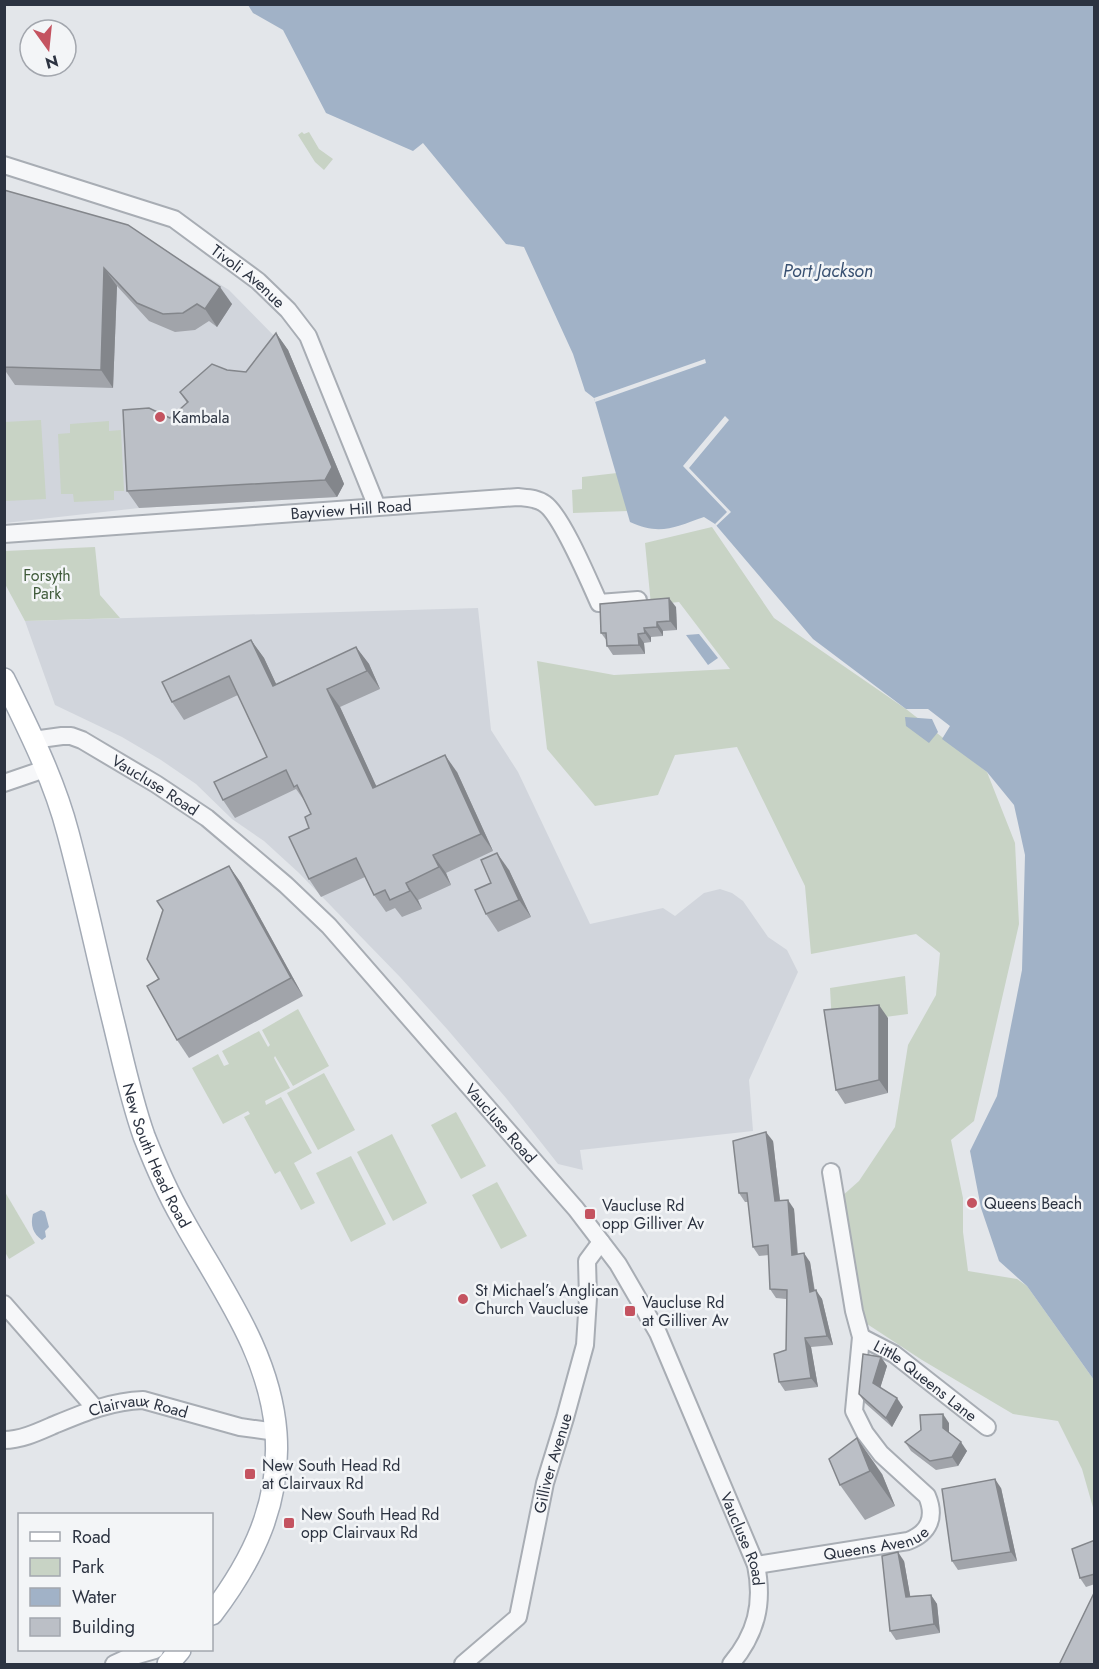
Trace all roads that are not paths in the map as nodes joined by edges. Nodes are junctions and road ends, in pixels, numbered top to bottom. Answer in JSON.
{"nodes":[{"id":1,"x":4,"y":165,"type":"edge"},
{"id":2,"x":377,"y":507,"type":"junction"},
{"id":3,"x":4,"y":534,"type":"edge"},
{"id":4,"x":638,"y":600,"type":"edge"},
{"id":5,"x":4,"y":679,"type":"edge"},
{"id":6,"x":33,"y":740,"type":"junction"},
{"id":7,"x":45,"y":769,"type":"junction"},
{"id":8,"x":4,"y":783,"type":"edge"},
{"id":9,"x":831,"y":1172,"type":"dead end"},
{"id":10,"x":601,"y":1242,"type":"junction"},
{"id":11,"x":4,"y":1304,"type":"edge"},
{"id":12,"x":861,"y":1337,"type":"junction"},
{"id":13,"x":95,"y":1408,"type":"junction"},
{"id":14,"x":987,"y":1426,"type":"dead end"},
{"id":15,"x":276,"y":1432,"type":"junction"},
{"id":16,"x":4,"y":1440,"type":"edge"},
{"id":17,"x":756,"y":1565,"type":"junction"},
{"id":18,"x":213,"y":1613,"type":"edge"},
{"id":19,"x":152,"y":1651,"type":"edge"},
{"id":20,"x":179,"y":1651,"type":"edge"},
{"id":21,"x":114,"y":1665,"type":"edge"},
{"id":22,"x":168,"y":1665,"type":"edge"},
{"id":23,"x":463,"y":1665,"type":"edge"},
{"id":24,"x":730,"y":1665,"type":"edge"}],
"edges":[{"from":1,"to":2,"type":"street","name":"Tivoli Avenue"},
{"from":2,"to":3,"type":"street","name":"Bayview Hill Road"},
{"from":2,"to":4,"type":"street","name":"Bayview Hill Road"},
{"from":5,"to":6,"type":"main road","name":"New South Head Road"},
{"from":6,"to":7,"type":"main road","name":"New South Head Road"},
{"from":6,"to":10,"type":"street","name":"Vaucluse Road"},
{"from":7,"to":8,"type":"street"},
{"from":7,"to":15,"type":"main road","name":"New South Head Road"},
{"from":9,"to":12,"type":"street","name":"Queens Avenue"},
{"from":10,"to":17,"type":"street","name":"Vaucluse Road"},
{"from":10,"to":23,"type":"street","name":"Gilliver Avenue"},
{"from":11,"to":13,"type":"street"},
{"from":12,"to":14,"type":"street","name":"Little Queens Lane"},
{"from":12,"to":17,"type":"street","name":"Queens Avenue"},
{"from":13,"to":15,"type":"street","name":"Clairvaux Road"},
{"from":13,"to":16,"type":"street","name":"Clairvaux Road"},
{"from":15,"to":18,"type":"main road","name":"New South Head Road"},
{"from":17,"to":24,"type":"street","name":"Vaucluse Road"},
{"from":19,"to":21,"type":"street"},
{"from":20,"to":22,"type":"main road"}]}
